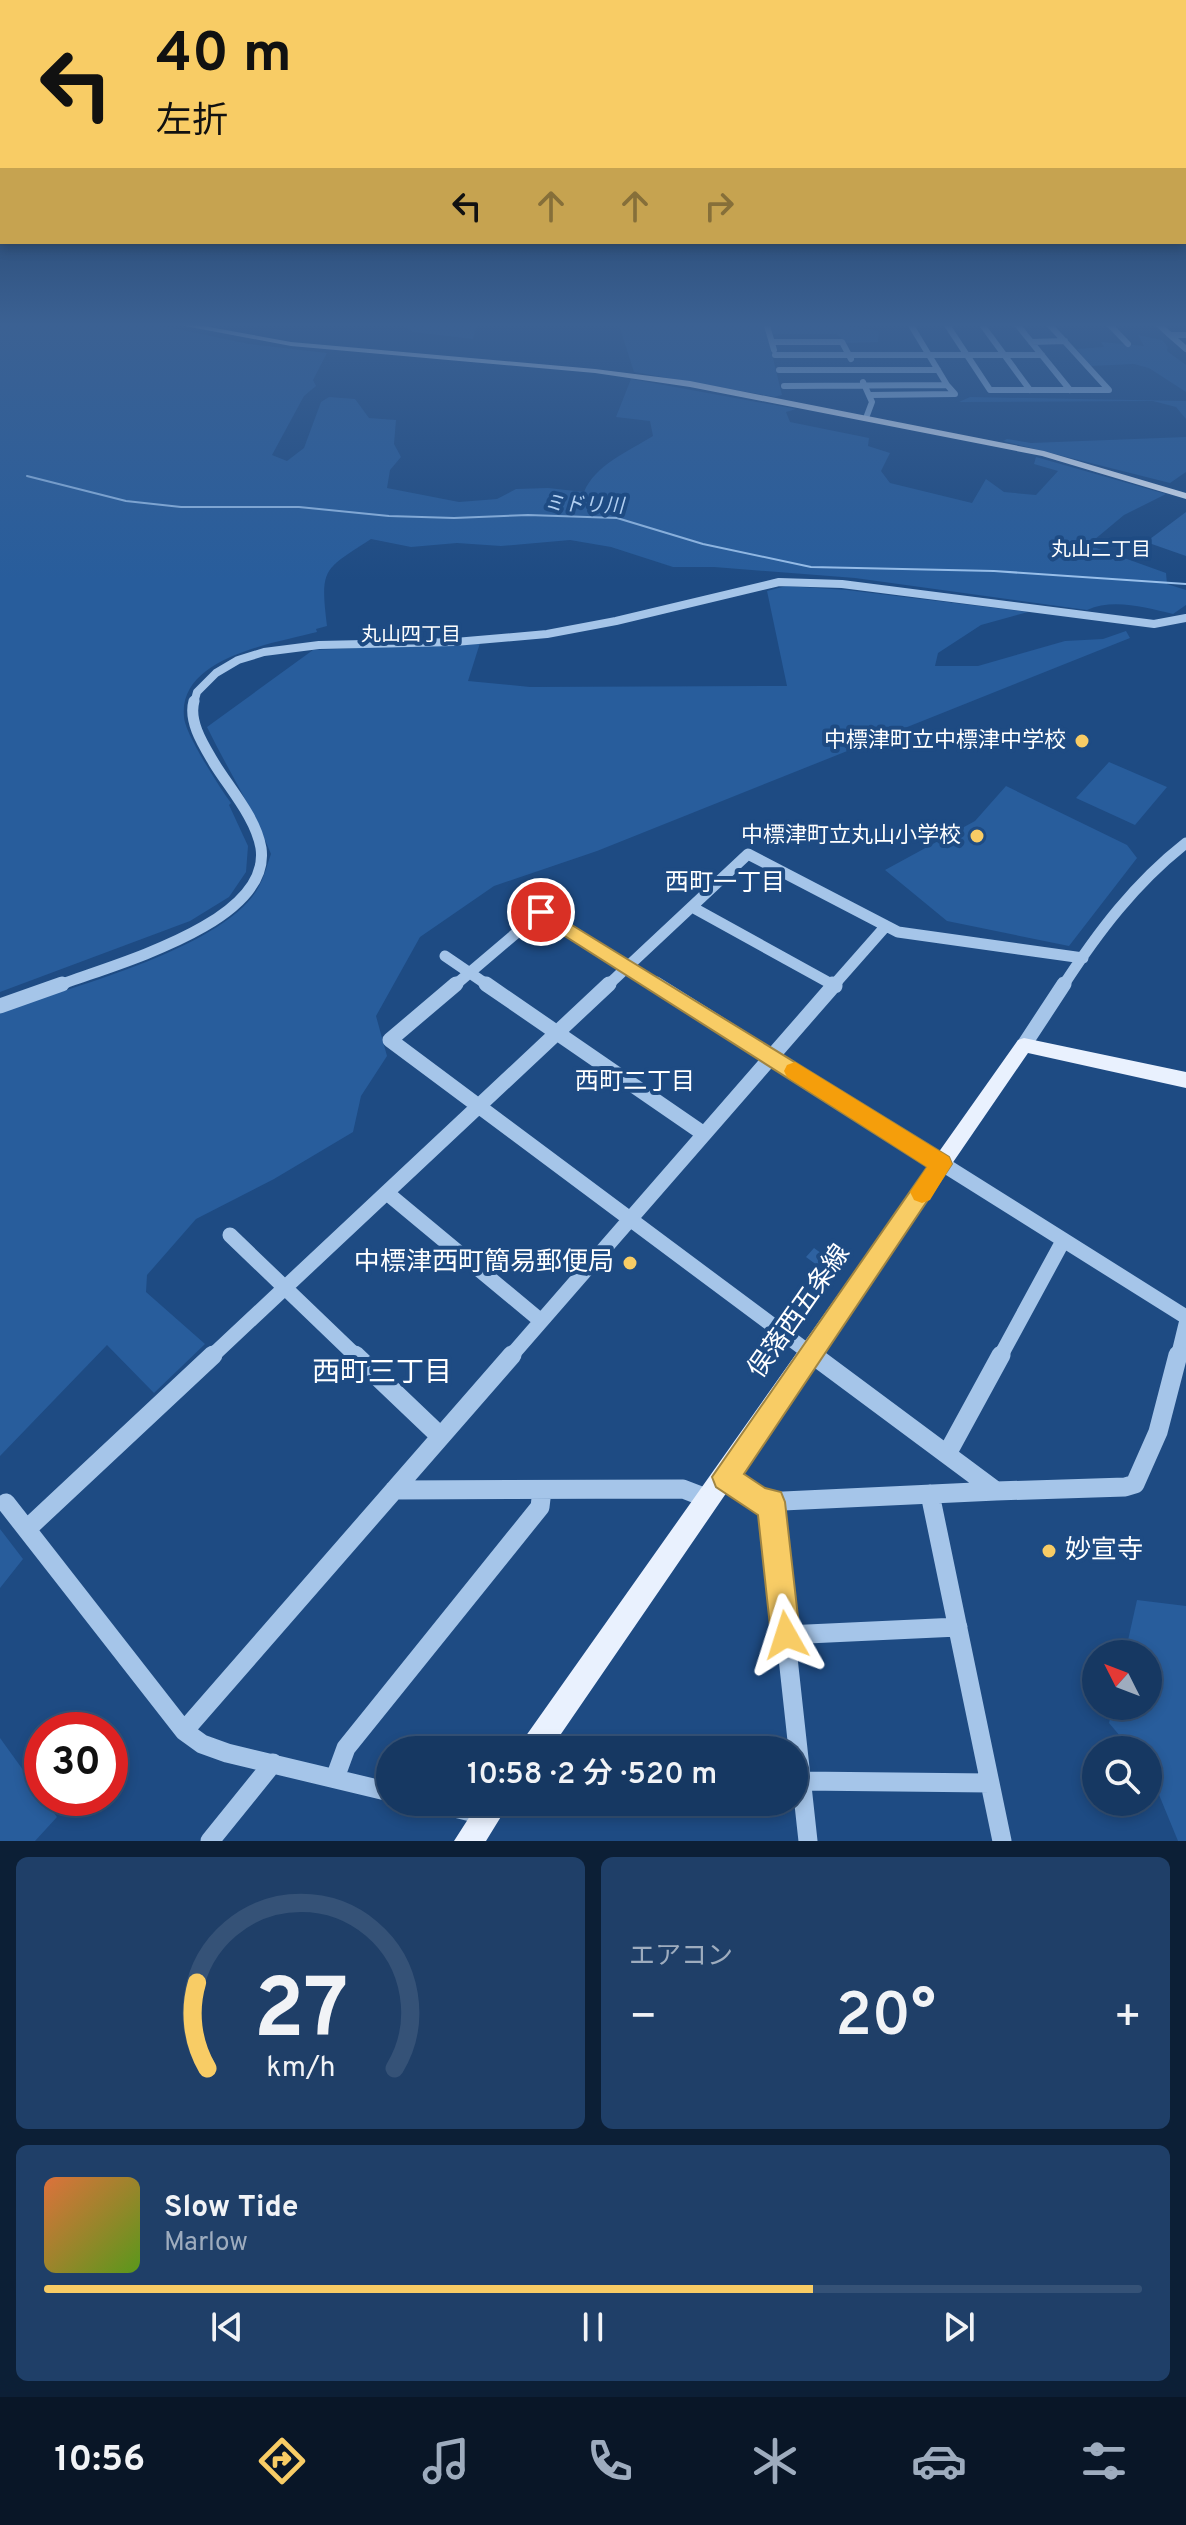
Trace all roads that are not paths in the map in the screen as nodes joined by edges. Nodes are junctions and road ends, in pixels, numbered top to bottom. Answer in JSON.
{"nodes":[{"id":1,"x":814,"y":408,"type":"edge"},
{"id":2,"x":870,"y":408,"type":"edge"},
{"id":3,"x":866,"y":418,"type":"junction"},
{"id":4,"x":1186,"y":496,"type":"edge"},
{"id":5,"x":1186,"y":618,"type":"edge"},
{"id":6,"x":1186,"y":843,"type":"edge"},
{"id":7,"x":692,"y":907,"type":"junction"},
{"id":8,"x":885,"y":927,"type":"junction"},
{"id":9,"x":445,"y":956,"type":"dead end"},
{"id":10,"x":1083,"y":958,"type":"junction"},
{"id":11,"x":628,"y":967,"type":"junction"},
{"id":12,"x":470,"y":973,"type":"junction"},
{"id":13,"x":835,"y":986,"type":"junction"},
{"id":14,"x":0,"y":1006,"type":"edge"},
{"id":15,"x":558,"y":1033,"type":"junction"},
{"id":16,"x":1024,"y":1045,"type":"junction"},
{"id":17,"x":772,"y":1056,"type":"junction"},
{"id":18,"x":1186,"y":1080,"type":"edge"},
{"id":19,"x":479,"y":1107,"type":"junction"},
{"id":20,"x":704,"y":1134,"type":"junction"},
{"id":21,"x":941,"y":1164,"type":"junction"},
{"id":22,"x":387,"y":1193,"type":"junction"},
{"id":23,"x":629,"y":1220,"type":"junction"},
{"id":24,"x":230,"y":1235,"type":"dead end"},
{"id":25,"x":1063,"y":1241,"type":"junction"},
{"id":26,"x":286,"y":1289,"type":"junction"},
{"id":27,"x":1186,"y":1317,"type":"edge"},
{"id":28,"x":541,"y":1321,"type":"junction"},
{"id":29,"x":1186,"y":1324,"type":"edge"},
{"id":30,"x":810,"y":1354,"type":"junction"},
{"id":31,"x":440,"y":1436,"type":"junction"},
{"id":32,"x":947,"y":1454,"type":"junction"},
{"id":33,"x":725,"y":1477,"type":"junction"},
{"id":34,"x":394,"y":1490,"type":"junction"},
{"id":35,"x":542,"y":1490,"type":"junction"},
{"id":36,"x":996,"y":1491,"type":"junction"},
{"id":37,"x":930,"y":1494,"type":"junction"},
{"id":38,"x":710,"y":1499,"type":"junction"},
{"id":39,"x":771,"y":1502,"type":"junction"},
{"id":40,"x":6,"y":1503,"type":"dead end"},
{"id":41,"x":27,"y":1529,"type":"junction"},
{"id":42,"x":958,"y":1627,"type":"junction"},
{"id":43,"x":786,"y":1635,"type":"junction"},
{"id":44,"x":184,"y":1731,"type":"junction"},
{"id":45,"x":543,"y":1736,"type":"edge"},
{"id":46,"x":797,"y":1736,"type":"edge"},
{"id":47,"x":273,"y":1763,"type":"junction"},
{"id":48,"x":335,"y":1778,"type":"junction"},
{"id":49,"x":808,"y":1781,"type":"edge"},
{"id":50,"x":990,"y":1783,"type":"junction"},
{"id":51,"x":376,"y":1788,"type":"edge"},
{"id":52,"x":487,"y":1816,"type":"edge"},
{"id":53,"x":806,"y":1816,"type":"edge"},
{"id":54,"x":210,"y":1841,"type":"edge"},
{"id":55,"x":469,"y":1841,"type":"edge"},
{"id":56,"x":808,"y":1841,"type":"edge"},
{"id":57,"x":1002,"y":1841,"type":"edge"}],
"edges":[{"from":1,"to":3,"type":"main road"},
{"from":2,"to":3,"type":"street"},
{"from":3,"to":4,"type":"main road"},
{"from":5,"to":14,"type":"street"},
{"from":6,"to":10,"type":"street"},
{"from":7,"to":8,"type":"street"},
{"from":7,"to":11,"type":"street"},
{"from":7,"to":13,"type":"street"},
{"from":8,"to":10,"type":"street"},
{"from":8,"to":13,"type":"street"},
{"from":9,"to":12,"type":"street"},
{"from":10,"to":16,"type":"street"},
{"from":11,"to":12,"type":"street"},
{"from":11,"to":15,"type":"street"},
{"from":11,"to":17,"type":"street"},
{"from":12,"to":15,"type":"street"},
{"from":12,"to":19,"type":"street"},
{"from":13,"to":17,"type":"street"},
{"from":15,"to":19,"type":"street"},
{"from":15,"to":20,"type":"street"},
{"from":16,"to":18,"type":"main road"},
{"from":16,"to":21,"type":"main road","name":"俣落西五条線"},
{"from":17,"to":20,"type":"street"},
{"from":17,"to":21,"type":"street"},
{"from":19,"to":22,"type":"street"},
{"from":19,"to":23,"type":"street"},
{"from":20,"to":23,"type":"street"},
{"from":21,"to":25,"type":"street"},
{"from":21,"to":30,"type":"main road","name":"俣落西五条線"},
{"from":22,"to":26,"type":"street"},
{"from":22,"to":28,"type":"street"},
{"from":23,"to":28,"type":"street"},
{"from":23,"to":30,"type":"street"},
{"from":24,"to":26,"type":"street"},
{"from":25,"to":27,"type":"street"},
{"from":25,"to":32,"type":"street"},
{"from":26,"to":31,"type":"street"},
{"from":26,"to":41,"type":"street"},
{"from":28,"to":31,"type":"street"},
{"from":29,"to":36,"type":"street"},
{"from":30,"to":32,"type":"street"},
{"from":30,"to":33,"type":"main road","name":"俣落西五条線"},
{"from":31,"to":34,"type":"street"},
{"from":32,"to":36,"type":"street"},
{"from":33,"to":38,"type":"main road","name":"俣落西五条線"},
{"from":33,"to":39,"type":"street"},
{"from":34,"to":35,"type":"street"},
{"from":34,"to":44,"type":"street"},
{"from":35,"to":38,"type":"street"},
{"from":35,"to":48,"type":"street"},
{"from":36,"to":37,"type":"street"},
{"from":37,"to":39,"type":"street"},
{"from":37,"to":42,"type":"street"},
{"from":38,"to":45,"type":"main road","name":"俣落西五条線"},
{"from":39,"to":43,"type":"street"},
{"from":40,"to":41,"type":"street"},
{"from":41,"to":44,"type":"street"},
{"from":42,"to":43,"type":"street"},
{"from":42,"to":50,"type":"street"},
{"from":43,"to":46,"type":"street"},
{"from":44,"to":47,"type":"street"},
{"from":47,"to":48,"type":"street"},
{"from":47,"to":54,"type":"street"},
{"from":48,"to":51,"type":"street"},
{"from":49,"to":50,"type":"street"},
{"from":50,"to":57,"type":"street"},
{"from":52,"to":55,"type":"main road"},
{"from":53,"to":56,"type":"street"}]}
